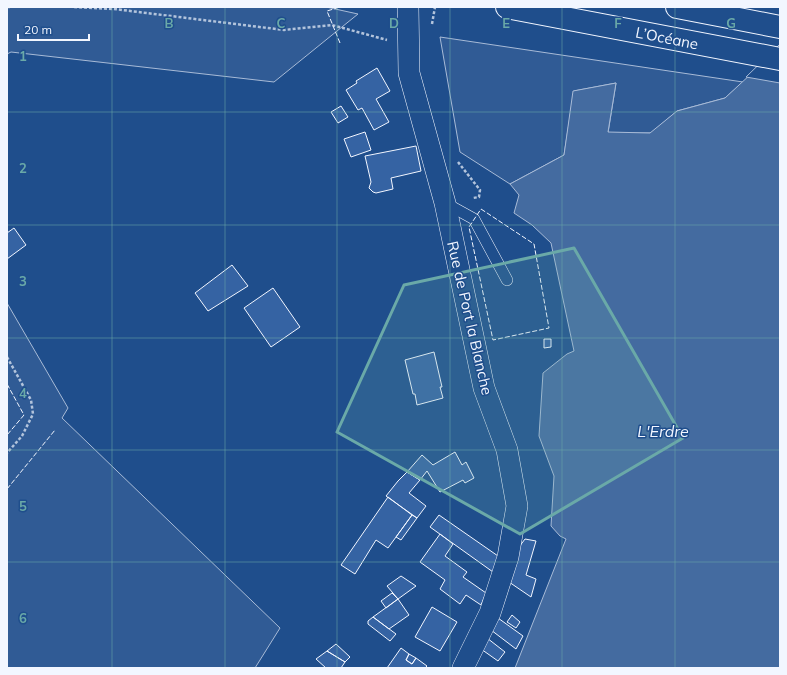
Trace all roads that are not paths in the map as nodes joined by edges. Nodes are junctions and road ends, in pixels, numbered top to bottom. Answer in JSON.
{"nodes":[{"id":1,"x":408,"y":7,"type":"edge"},
{"id":2,"x":507,"y":7,"type":"edge"},
{"id":3,"x":677,"y":7,"type":"edge"},
{"id":4,"x":780,"y":27,"type":"edge"},
{"id":5,"x":780,"y":59,"type":"edge"},
{"id":6,"x":445,"y":203,"type":"junction"},
{"id":7,"x":507,"y":280,"type":"dead end"},
{"id":8,"x":463,"y":668,"type":"edge"}],
"edges":[{"from":1,"to":6,"type":"street","name":"Rue de Port la Blanche"},
{"from":2,"to":5,"type":"highway","name":"L’Océane"},
{"from":3,"to":4,"type":"highway"},
{"from":6,"to":7,"type":"lane"},
{"from":6,"to":8,"type":"street","name":"Rue de Port la Blanche"}]}
